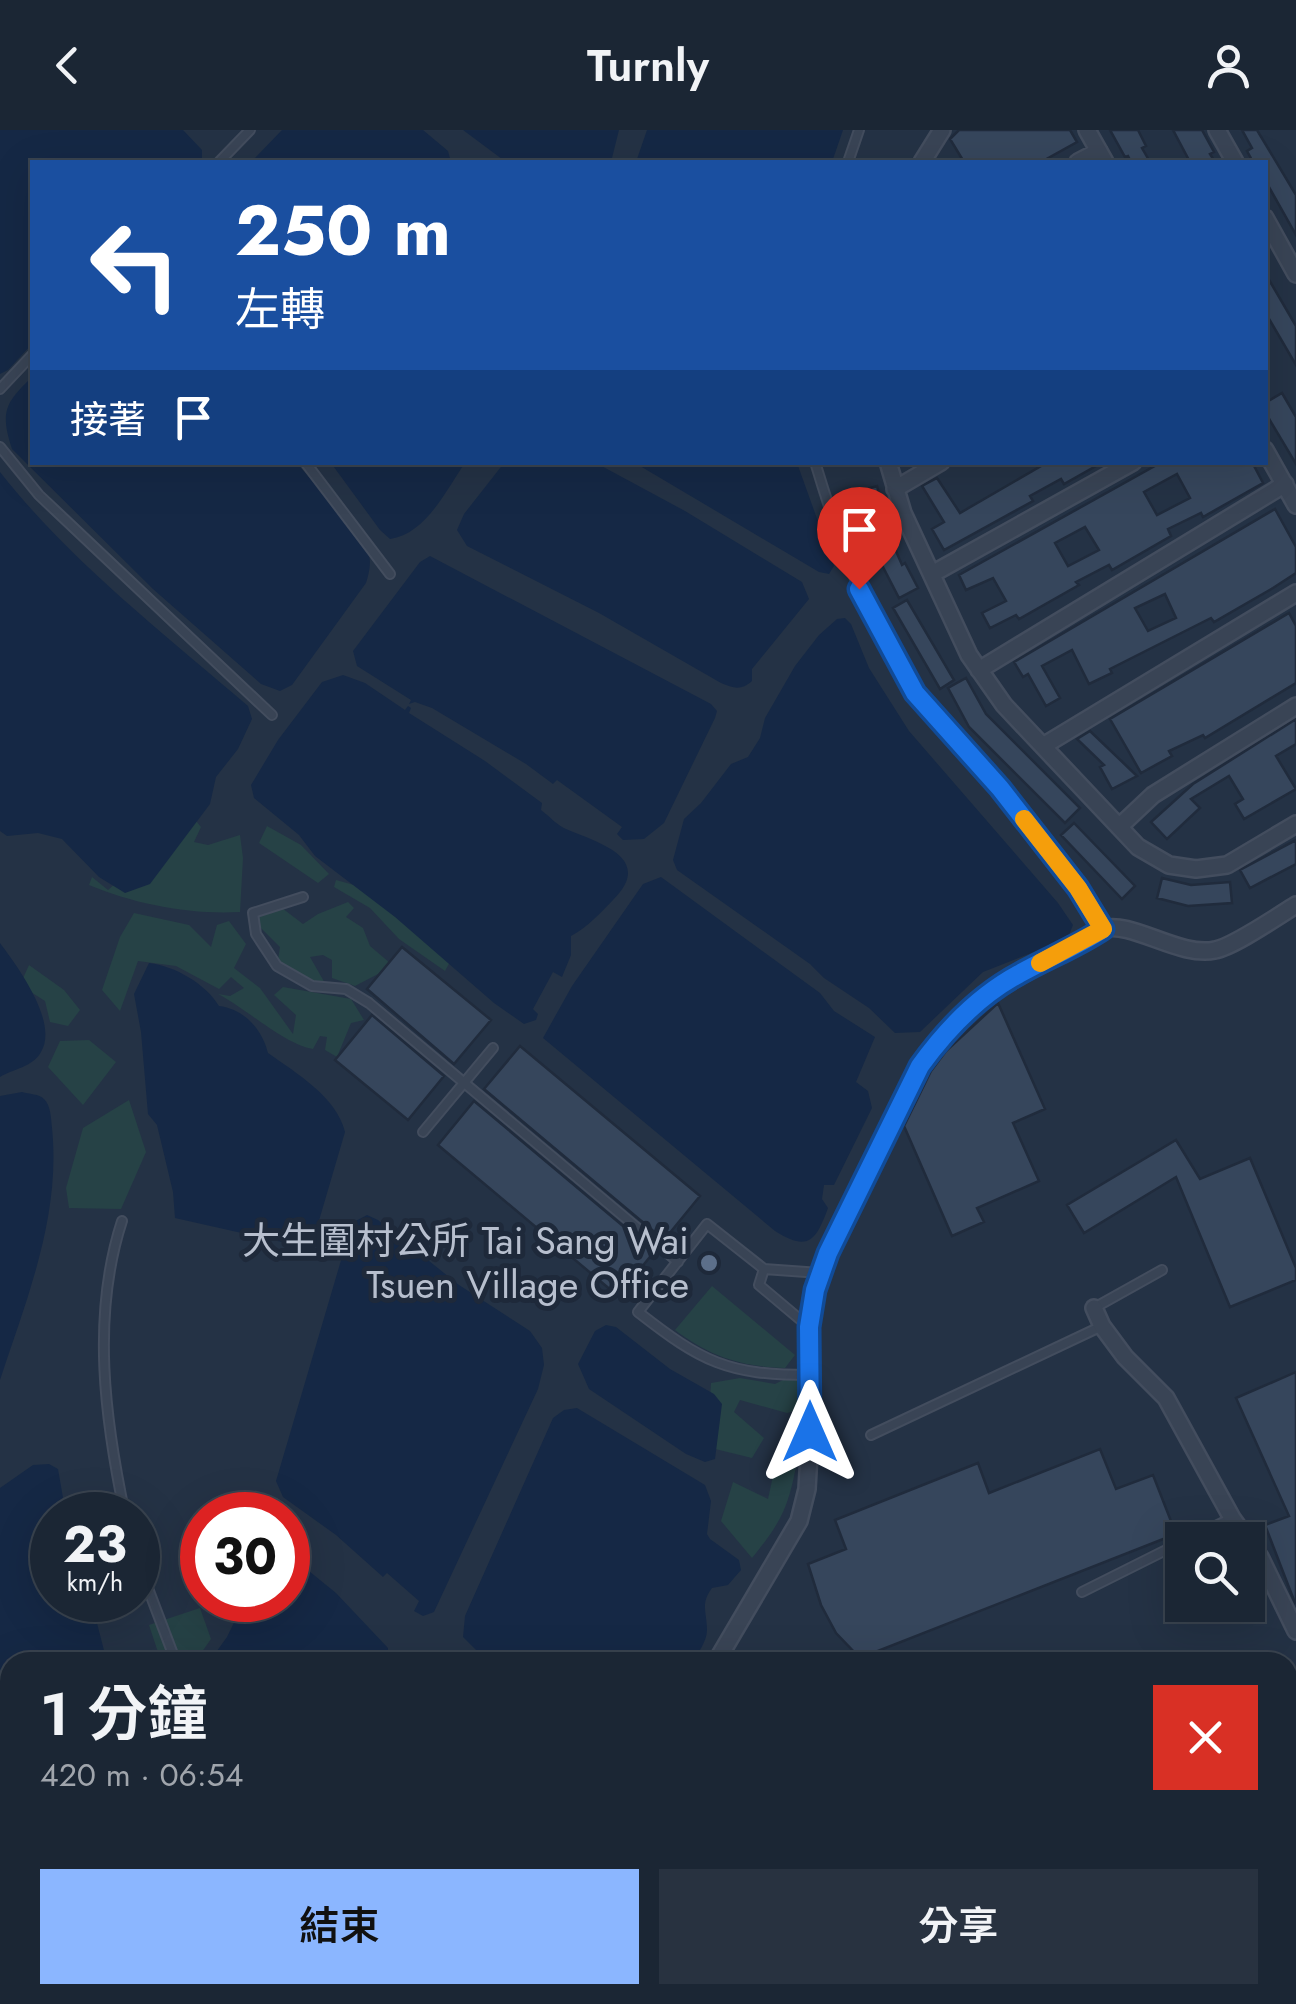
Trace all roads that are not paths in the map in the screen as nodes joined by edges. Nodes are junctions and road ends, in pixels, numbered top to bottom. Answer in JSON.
{"nodes":[{"id":1,"x":250,"y":130,"type":"edge"},
{"id":2,"x":860,"y":130,"type":"edge"},
{"id":3,"x":942,"y":130,"type":"edge"},
{"id":4,"x":1086,"y":130,"type":"edge"},
{"id":5,"x":1217,"y":130,"type":"edge"},
{"id":6,"x":1102,"y":157,"type":"edge"},
{"id":7,"x":221,"y":160,"type":"edge"},
{"id":8,"x":849,"y":160,"type":"edge"},
{"id":9,"x":923,"y":160,"type":"edge"},
{"id":10,"x":1233,"y":160,"type":"edge"},
{"id":11,"x":1268,"y":223,"type":"edge"},
{"id":12,"x":1296,"y":274,"type":"edge"},
{"id":13,"x":30,"y":357,"type":"edge"},
{"id":14,"x":0,"y":389,"type":"edge"},
{"id":15,"x":0,"y":447,"type":"edge"},
{"id":16,"x":1268,"y":455,"type":"edge"},
{"id":17,"x":308,"y":465,"type":"edge"},
{"id":18,"x":816,"y":465,"type":"edge"},
{"id":19,"x":889,"y":465,"type":"edge"},
{"id":20,"x":935,"y":465,"type":"edge"},
{"id":21,"x":1127,"y":465,"type":"edge"},
{"id":22,"x":1285,"y":484,"type":"junction"},
{"id":23,"x":896,"y":488,"type":"junction"},
{"id":24,"x":1296,"y":505,"type":"edge"},
{"id":25,"x":390,"y":574,"type":"dead end"},
{"id":26,"x":932,"y":574,"type":"junction"},
{"id":27,"x":1296,"y":592,"type":"edge"},
{"id":28,"x":979,"y":670,"type":"junction"},
{"id":29,"x":1296,"y":706,"type":"edge"},
{"id":30,"x":272,"y":715,"type":"dead end"},
{"id":31,"x":1043,"y":746,"type":"junction"},
{"id":32,"x":1296,"y":824,"type":"edge"},
{"id":33,"x":1119,"y":827,"type":"junction"},
{"id":34,"x":303,"y":898,"type":"dead end"},
{"id":35,"x":1296,"y":905,"type":"edge"},
{"id":36,"x":1103,"y":929,"type":"junction"},
{"id":37,"x":493,"y":1048,"type":"dead end"},
{"id":38,"x":464,"y":1083,"type":"junction"},
{"id":39,"x":423,"y":1132,"type":"dead end"},
{"id":40,"x":122,"y":1222,"type":"dead end"},
{"id":41,"x":678,"y":1262,"type":"junction"},
{"id":42,"x":764,"y":1269,"type":"junction"},
{"id":43,"x":1162,"y":1270,"type":"dead end"},
{"id":44,"x":820,"y":1273,"type":"junction"},
{"id":45,"x":1094,"y":1308,"type":"joint"},
{"id":46,"x":1102,"y":1326,"type":"junction"},
{"id":47,"x":809,"y":1327,"type":"junction"},
{"id":48,"x":810,"y":1375,"type":"junction"},
{"id":49,"x":871,"y":1436,"type":"dead end"},
{"id":50,"x":121,"y":1492,"type":"edge"},
{"id":51,"x":1232,"y":1518,"type":"junction"},
{"id":52,"x":1224,"y":1522,"type":"edge"},
{"id":53,"x":1165,"y":1551,"type":"edge"},
{"id":54,"x":1082,"y":1592,"type":"dead end"},
{"id":55,"x":160,"y":1620,"type":"edge"},
{"id":56,"x":1296,"y":1631,"type":"edge"},
{"id":57,"x":172,"y":1652,"type":"edge"},
{"id":58,"x":722,"y":1652,"type":"edge"}],
"edges":[{"from":1,"to":7,"type":"lane"},
{"from":2,"to":8,"type":"lane"},
{"from":3,"to":9,"type":"street"},
{"from":4,"to":6,"type":"street"},
{"from":5,"to":10,"type":"street"},
{"from":11,"to":12,"type":"street"},
{"from":13,"to":14,"type":"lane"},
{"from":15,"to":30,"type":"lane"},
{"from":16,"to":22,"type":"street"},
{"from":17,"to":25,"type":"lane"},
{"from":18,"to":36,"type":"lane"},
{"from":19,"to":23,"type":"street"},
{"from":20,"to":23,"type":"street"},
{"from":21,"to":26,"type":"street"},
{"from":22,"to":24,"type":"street"},
{"from":22,"to":28,"type":"street"},
{"from":23,"to":26,"type":"street"},
{"from":26,"to":28,"type":"street"},
{"from":27,"to":31,"type":"street"},
{"from":28,"to":31,"type":"street"},
{"from":29,"to":33,"type":"street"},
{"from":31,"to":33,"type":"street"},
{"from":32,"to":33,"type":"street"},
{"from":34,"to":38,"type":"lane"},
{"from":35,"to":36,"type":"street"},
{"from":36,"to":44,"type":"street"},
{"from":37,"to":38,"type":"lane"},
{"from":38,"to":39,"type":"lane"},
{"from":38,"to":41,"type":"lane"},
{"from":40,"to":50,"type":"lane"},
{"from":41,"to":42,"type":"lane"},
{"from":41,"to":48,"type":"lane"},
{"from":42,"to":44,"type":"lane"},
{"from":42,"to":47,"type":"lane"},
{"from":43,"to":45,"type":"lane"},
{"from":44,"to":47,"type":"street"},
{"from":45,"to":46,"type":"street"},
{"from":46,"to":49,"type":"lane"},
{"from":46,"to":51,"type":"street"},
{"from":47,"to":48,"type":"street"},
{"from":48,"to":58,"type":"street"},
{"from":51,"to":52,"type":"lane"},
{"from":51,"to":56,"type":"street"},
{"from":53,"to":54,"type":"lane"},
{"from":55,"to":57,"type":"lane"}]}
